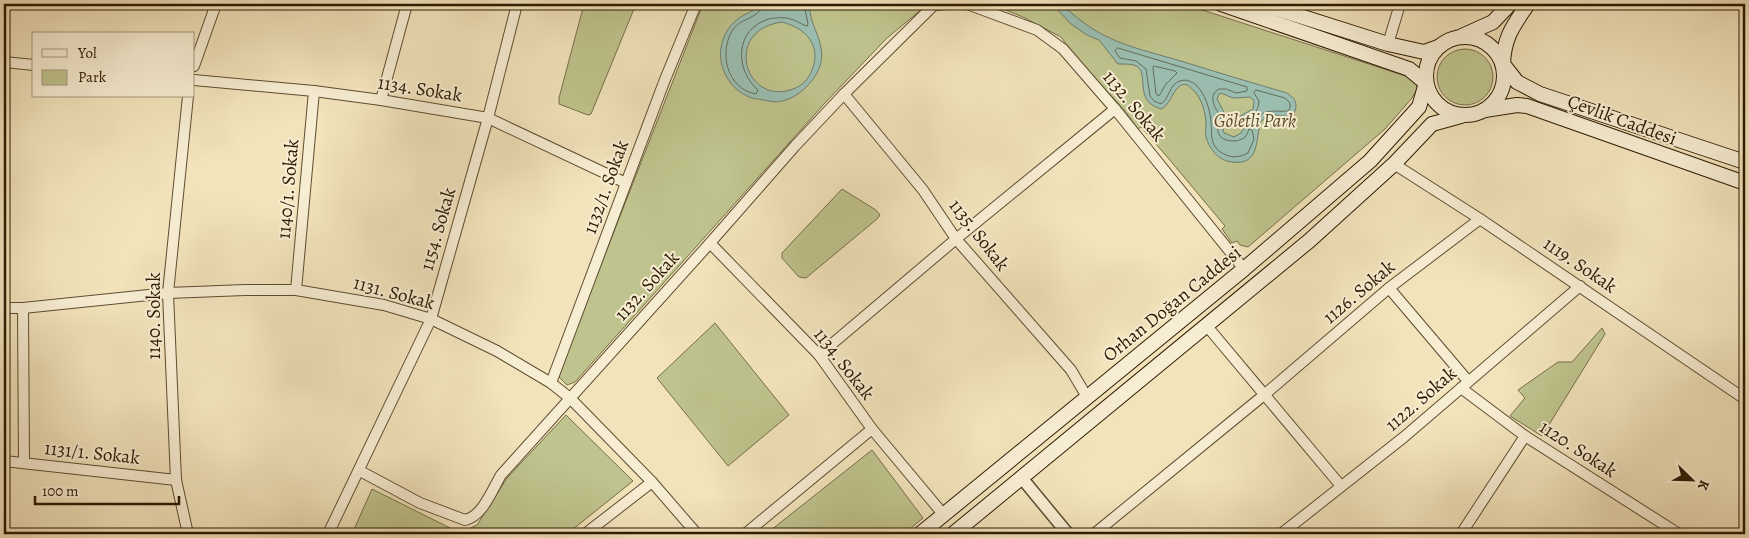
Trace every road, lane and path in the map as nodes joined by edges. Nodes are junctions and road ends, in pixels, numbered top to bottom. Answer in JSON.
{"nodes":[{"id":1,"x":216,"y":4,"type":"edge"},
{"id":2,"x":407,"y":4,"type":"edge"},
{"id":3,"x":516,"y":4,"type":"edge"},
{"id":4,"x":696,"y":4,"type":"edge"},
{"id":5,"x":947,"y":4,"type":"edge"},
{"id":6,"x":967,"y":4,"type":"edge"},
{"id":7,"x":1221,"y":4,"type":"edge"},
{"id":8,"x":1262,"y":4,"type":"edge"},
{"id":9,"x":1400,"y":4,"type":"edge"},
{"id":10,"x":1510,"y":4,"type":"edge"},
{"id":11,"x":1528,"y":4,"type":"edge"},
{"id":12,"x":1462,"y":36,"type":"junction"},
{"id":13,"x":1388,"y":44,"type":"junction"},
{"id":14,"x":1438,"y":47,"type":"junction"},
{"id":15,"x":4,"y":62,"type":"edge"},
{"id":16,"x":195,"y":63,"type":"edge"},
{"id":17,"x":1503,"y":64,"type":"junction"},
{"id":18,"x":32,"y":65,"type":"edge"},
{"id":19,"x":195,"y":80,"type":"edge"},
{"id":20,"x":1426,"y":83,"type":"junction"},
{"id":21,"x":314,"y":91,"type":"junction"},
{"id":22,"x":844,"y":94,"type":"junction"},
{"id":23,"x":188,"y":98,"type":"edge"},
{"id":24,"x":381,"y":100,"type":"junction"},
{"id":25,"x":1115,"y":109,"type":"junction"},
{"id":26,"x":1485,"y":110,"type":"junction"},
{"id":27,"x":1461,"y":116,"type":"junction"},
{"id":28,"x":488,"y":118,"type":"junction"},
{"id":29,"x":1745,"y":162,"type":"edge"},
{"id":30,"x":1394,"y":164,"type":"junction"},
{"id":31,"x":626,"y":183,"type":"junction"},
{"id":32,"x":1745,"y":183,"type":"edge"},
{"id":33,"x":1480,"y":219,"type":"junction"},
{"id":34,"x":956,"y":239,"type":"junction"},
{"id":35,"x":710,"y":243,"type":"junction"},
{"id":36,"x":1244,"y":269,"type":"junction"},
{"id":37,"x":1580,"y":286,"type":"junction"},
{"id":38,"x":1389,"y":288,"type":"junction"},
{"id":39,"x":296,"y":290,"type":"junction"},
{"id":40,"x":168,"y":293,"type":"junction"},
{"id":41,"x":4,"y":308,"type":"edge"},
{"id":42,"x":23,"y":308,"type":"junction"},
{"id":43,"x":431,"y":319,"type":"junction"},
{"id":44,"x":1206,"y":325,"type":"junction"},
{"id":45,"x":819,"y":355,"type":"junction"},
{"id":46,"x":551,"y":383,"type":"junction"},
{"id":47,"x":1465,"y":384,"type":"junction"},
{"id":48,"x":1264,"y":395,"type":"junction"},
{"id":49,"x":1087,"y":397,"type":"junction"},
{"id":50,"x":570,"y":398,"type":"junction"},
{"id":51,"x":1745,"y":399,"type":"edge"},
{"id":52,"x":872,"y":428,"type":"junction"},
{"id":53,"x":1525,"y":436,"type":"junction"},
{"id":54,"x":4,"y":461,"type":"edge"},
{"id":55,"x":24,"y":463,"type":"junction"},
{"id":56,"x":360,"y":470,"type":"junction"},
{"id":57,"x":1021,"y":477,"type":"junction"},
{"id":58,"x":176,"y":480,"type":"junction"},
{"id":59,"x":652,"y":482,"type":"junction"},
{"id":60,"x":1341,"y":486,"type":"junction"},
{"id":61,"x":943,"y":514,"type":"junction"},
{"id":62,"x":188,"y":534,"type":"edge"},
{"id":63,"x":328,"y":534,"type":"edge"},
{"id":64,"x":585,"y":534,"type":"edge"},
{"id":65,"x":697,"y":534,"type":"edge"},
{"id":66,"x":744,"y":534,"type":"edge"},
{"id":67,"x":920,"y":534,"type":"edge"},
{"id":68,"x":953,"y":534,"type":"edge"},
{"id":69,"x":1068,"y":534,"type":"edge"},
{"id":70,"x":1094,"y":534,"type":"edge"},
{"id":71,"x":1280,"y":534,"type":"edge"},
{"id":72,"x":1461,"y":534,"type":"edge"},
{"id":73,"x":1679,"y":534,"type":"edge"}],
"edges":[{"from":1,"to":16,"type":"street"},
{"from":2,"to":24,"type":"street"},
{"from":3,"to":28,"type":"street","name":"1154. Sokak"},
{"from":4,"to":31,"type":"street","name":"1132/1. Sokak"},
{"from":5,"to":22,"type":"street","name":"1132. Sokak"},
{"from":6,"to":25,"type":"street","name":"1132. Sokak"},
{"from":7,"to":20,"type":"main road"},
{"from":8,"to":13,"type":"main road"},
{"from":9,"to":13,"type":"street"},
{"from":10,"to":12,"type":"main road"},
{"from":11,"to":17,"type":"main road"},
{"from":12,"to":14,"type":"main road"},
{"from":12,"to":17,"type":"main road"},
{"from":13,"to":14,"type":"main road"},
{"from":14,"to":20,"type":"main road"},
{"from":15,"to":18,"type":"street"},
{"from":17,"to":26,"type":"main road"},
{"from":17,"to":29,"type":"main road","name":"Çevlik Caddesi"},
{"from":19,"to":21,"type":"street","name":"1134. Sokak"},
{"from":20,"to":27,"type":"main road"},
{"from":20,"to":36,"type":"main road","name":"Orhan Doğan Caddesi"},
{"from":21,"to":24,"type":"street","name":"1134. Sokak"},
{"from":21,"to":39,"type":"street","name":"1140/1. Sokak"},
{"from":22,"to":34,"type":"street","name":"1135. Sokak"},
{"from":22,"to":35,"type":"street","name":"1132. Sokak"},
{"from":23,"to":40,"type":"street","name":"1140. Sokak"},
{"from":24,"to":28,"type":"street","name":"1134. Sokak"},
{"from":25,"to":34,"type":"street"},
{"from":25,"to":36,"type":"street","name":"1132. Sokak"},
{"from":26,"to":27,"type":"main road"},
{"from":26,"to":32,"type":"main road","name":"Çevlik Caddesi"},
{"from":27,"to":30,"type":"main road"},
{"from":28,"to":31,"type":"street","name":"1134. Sokak"},
{"from":28,"to":43,"type":"street","name":"1154. Sokak"},
{"from":30,"to":33,"type":"street","name":"1119. Sokak"},
{"from":30,"to":44,"type":"main road"},
{"from":31,"to":46,"type":"street","name":"1132/1. Sokak"},
{"from":33,"to":37,"type":"street","name":"1119. Sokak"},
{"from":33,"to":38,"type":"street","name":"1126. Sokak"},
{"from":34,"to":45,"type":"street"},
{"from":34,"to":49,"type":"street","name":"1135. Sokak"},
{"from":35,"to":45,"type":"street","name":"1134. Sokak"},
{"from":35,"to":50,"type":"street","name":"1132. Sokak"},
{"from":36,"to":49,"type":"main road","name":"Orhan Doğan Caddesi"},
{"from":37,"to":47,"type":"street","name":"1122. Sokak"},
{"from":37,"to":51,"type":"street","name":"1119. Sokak"},
{"from":38,"to":47,"type":"street","name":"1120. Sokak"},
{"from":38,"to":48,"type":"street","name":"1126. Sokak"},
{"from":39,"to":40,"type":"street","name":"1131. Sokak"},
{"from":39,"to":43,"type":"street","name":"1131. Sokak"},
{"from":40,"to":42,"type":"street","name":"1131. Sokak"},
{"from":40,"to":58,"type":"street","name":"1140. Sokak"},
{"from":41,"to":42,"type":"street","name":"1131. Sokak"},
{"from":42,"to":55,"type":"street"},
{"from":43,"to":46,"type":"street","name":"1131. Sokak"},
{"from":43,"to":56,"type":"street","name":"1154. Sokak"},
{"from":44,"to":48,"type":"street"},
{"from":44,"to":57,"type":"main road"},
{"from":45,"to":52,"type":"street","name":"1134. Sokak"},
{"from":46,"to":50,"type":"street","name":"1131. Sokak"},
{"from":47,"to":53,"type":"street","name":"1120. Sokak"},
{"from":47,"to":60,"type":"street","name":"1122. Sokak"},
{"from":48,"to":60,"type":"street"},
{"from":48,"to":70,"type":"street","name":"1126. Sokak"},
{"from":49,"to":61,"type":"main road","name":"Orhan Doğan Caddesi"},
{"from":50,"to":56,"type":"street","name":"1132. Sokak"},
{"from":50,"to":59,"type":"street","name":"1131. Sokak"},
{"from":52,"to":61,"type":"street","name":"1134. Sokak"},
{"from":52,"to":66,"type":"street"},
{"from":53,"to":72,"type":"street"},
{"from":53,"to":73,"type":"street","name":"1120. Sokak"},
{"from":54,"to":55,"type":"street","name":"1131/1. Sokak"},
{"from":55,"to":58,"type":"street","name":"1131/1. Sokak"},
{"from":56,"to":63,"type":"street","name":"1154. Sokak"},
{"from":57,"to":68,"type":"main road"},
{"from":57,"to":69,"type":"street"},
{"from":58,"to":62,"type":"street","name":"1140. Sokak"},
{"from":59,"to":64,"type":"street"},
{"from":59,"to":65,"type":"street","name":"1131. Sokak"},
{"from":60,"to":71,"type":"street","name":"1122. Sokak"},
{"from":61,"to":67,"type":"main road","name":"Orhan Doğan Caddesi"}]}
